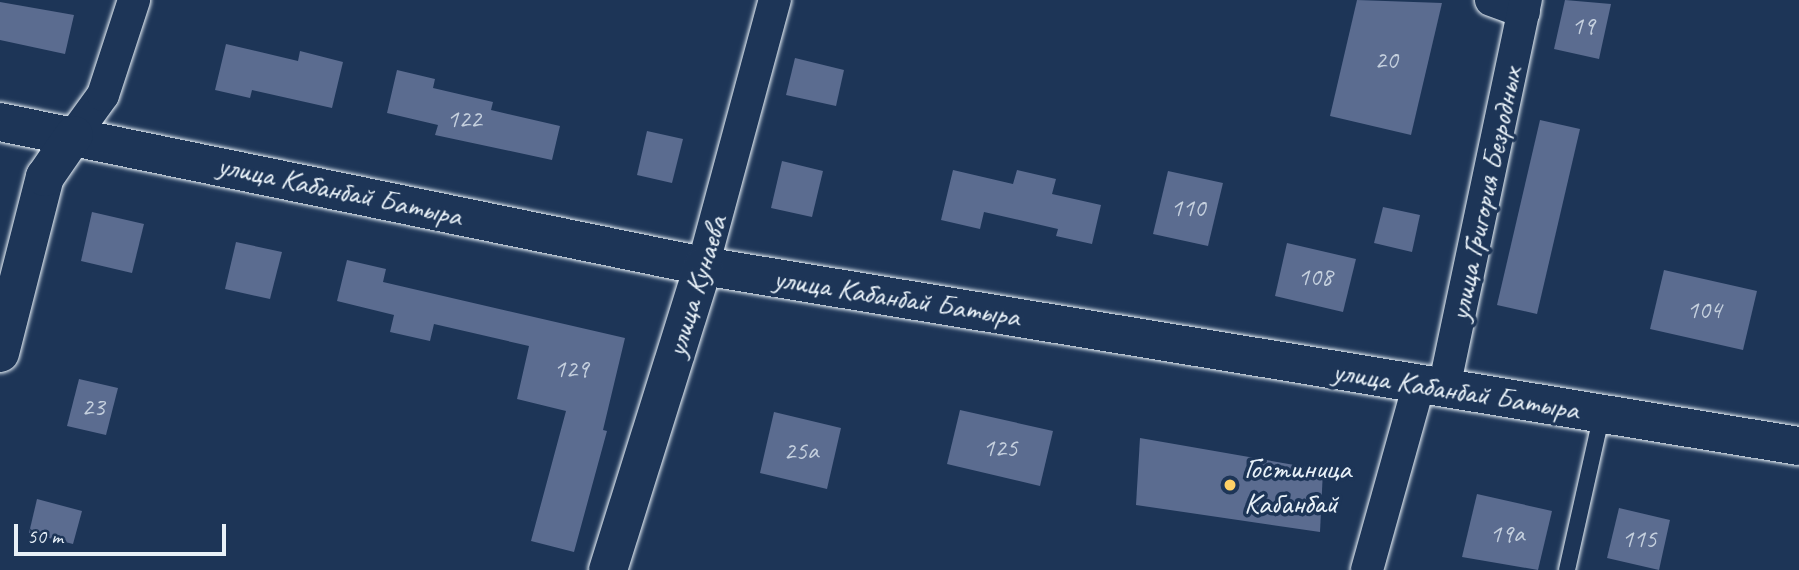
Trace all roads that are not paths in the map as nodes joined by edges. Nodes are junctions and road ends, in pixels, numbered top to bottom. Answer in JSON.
{"nodes":[{"id":1,"x":134,"y":0,"type":"edge"},
{"id":2,"x":775,"y":0,"type":"edge"},
{"id":3,"x":1491,"y":0,"type":"edge"},
{"id":4,"x":1525,"y":6,"type":"edge"},
{"id":5,"x":0,"y":122,"type":"edge"},
{"id":6,"x":74,"y":135,"type":"junction"},
{"id":7,"x":703,"y":265,"type":"junction"},
{"id":8,"x":0,"y":353,"type":"edge"},
{"id":9,"x":1432,"y":386,"type":"junction"},
{"id":10,"x":1602,"y":414,"type":"junction"},
{"id":11,"x":1799,"y":446,"type":"edge"},
{"id":12,"x":608,"y":570,"type":"edge"},
{"id":13,"x":1367,"y":570,"type":"edge"},
{"id":14,"x":1567,"y":570,"type":"edge"}],
"edges":[{"from":1,"to":6,"type":"street"},
{"from":2,"to":7,"type":"street","name":"улица Кунаева"},
{"from":3,"to":4,"type":"street"},
{"from":4,"to":9,"type":"street","name":"улица Григория Безродных"},
{"from":5,"to":6,"type":"street","name":"улица Кабанбай Батыра"},
{"from":6,"to":7,"type":"street","name":"улица Кабанбай Батыра"},
{"from":6,"to":8,"type":"street"},
{"from":7,"to":9,"type":"street","name":"улица Кабанбай Батыра"},
{"from":7,"to":12,"type":"street","name":"улица Кунаева"},
{"from":9,"to":10,"type":"street","name":"улица Кабанбай Батыра"},
{"from":9,"to":13,"type":"street","name":"улица Григория Безродных"},
{"from":10,"to":11,"type":"street","name":"улица Кабанбай Батыра"},
{"from":10,"to":14,"type":"lane"}]}
